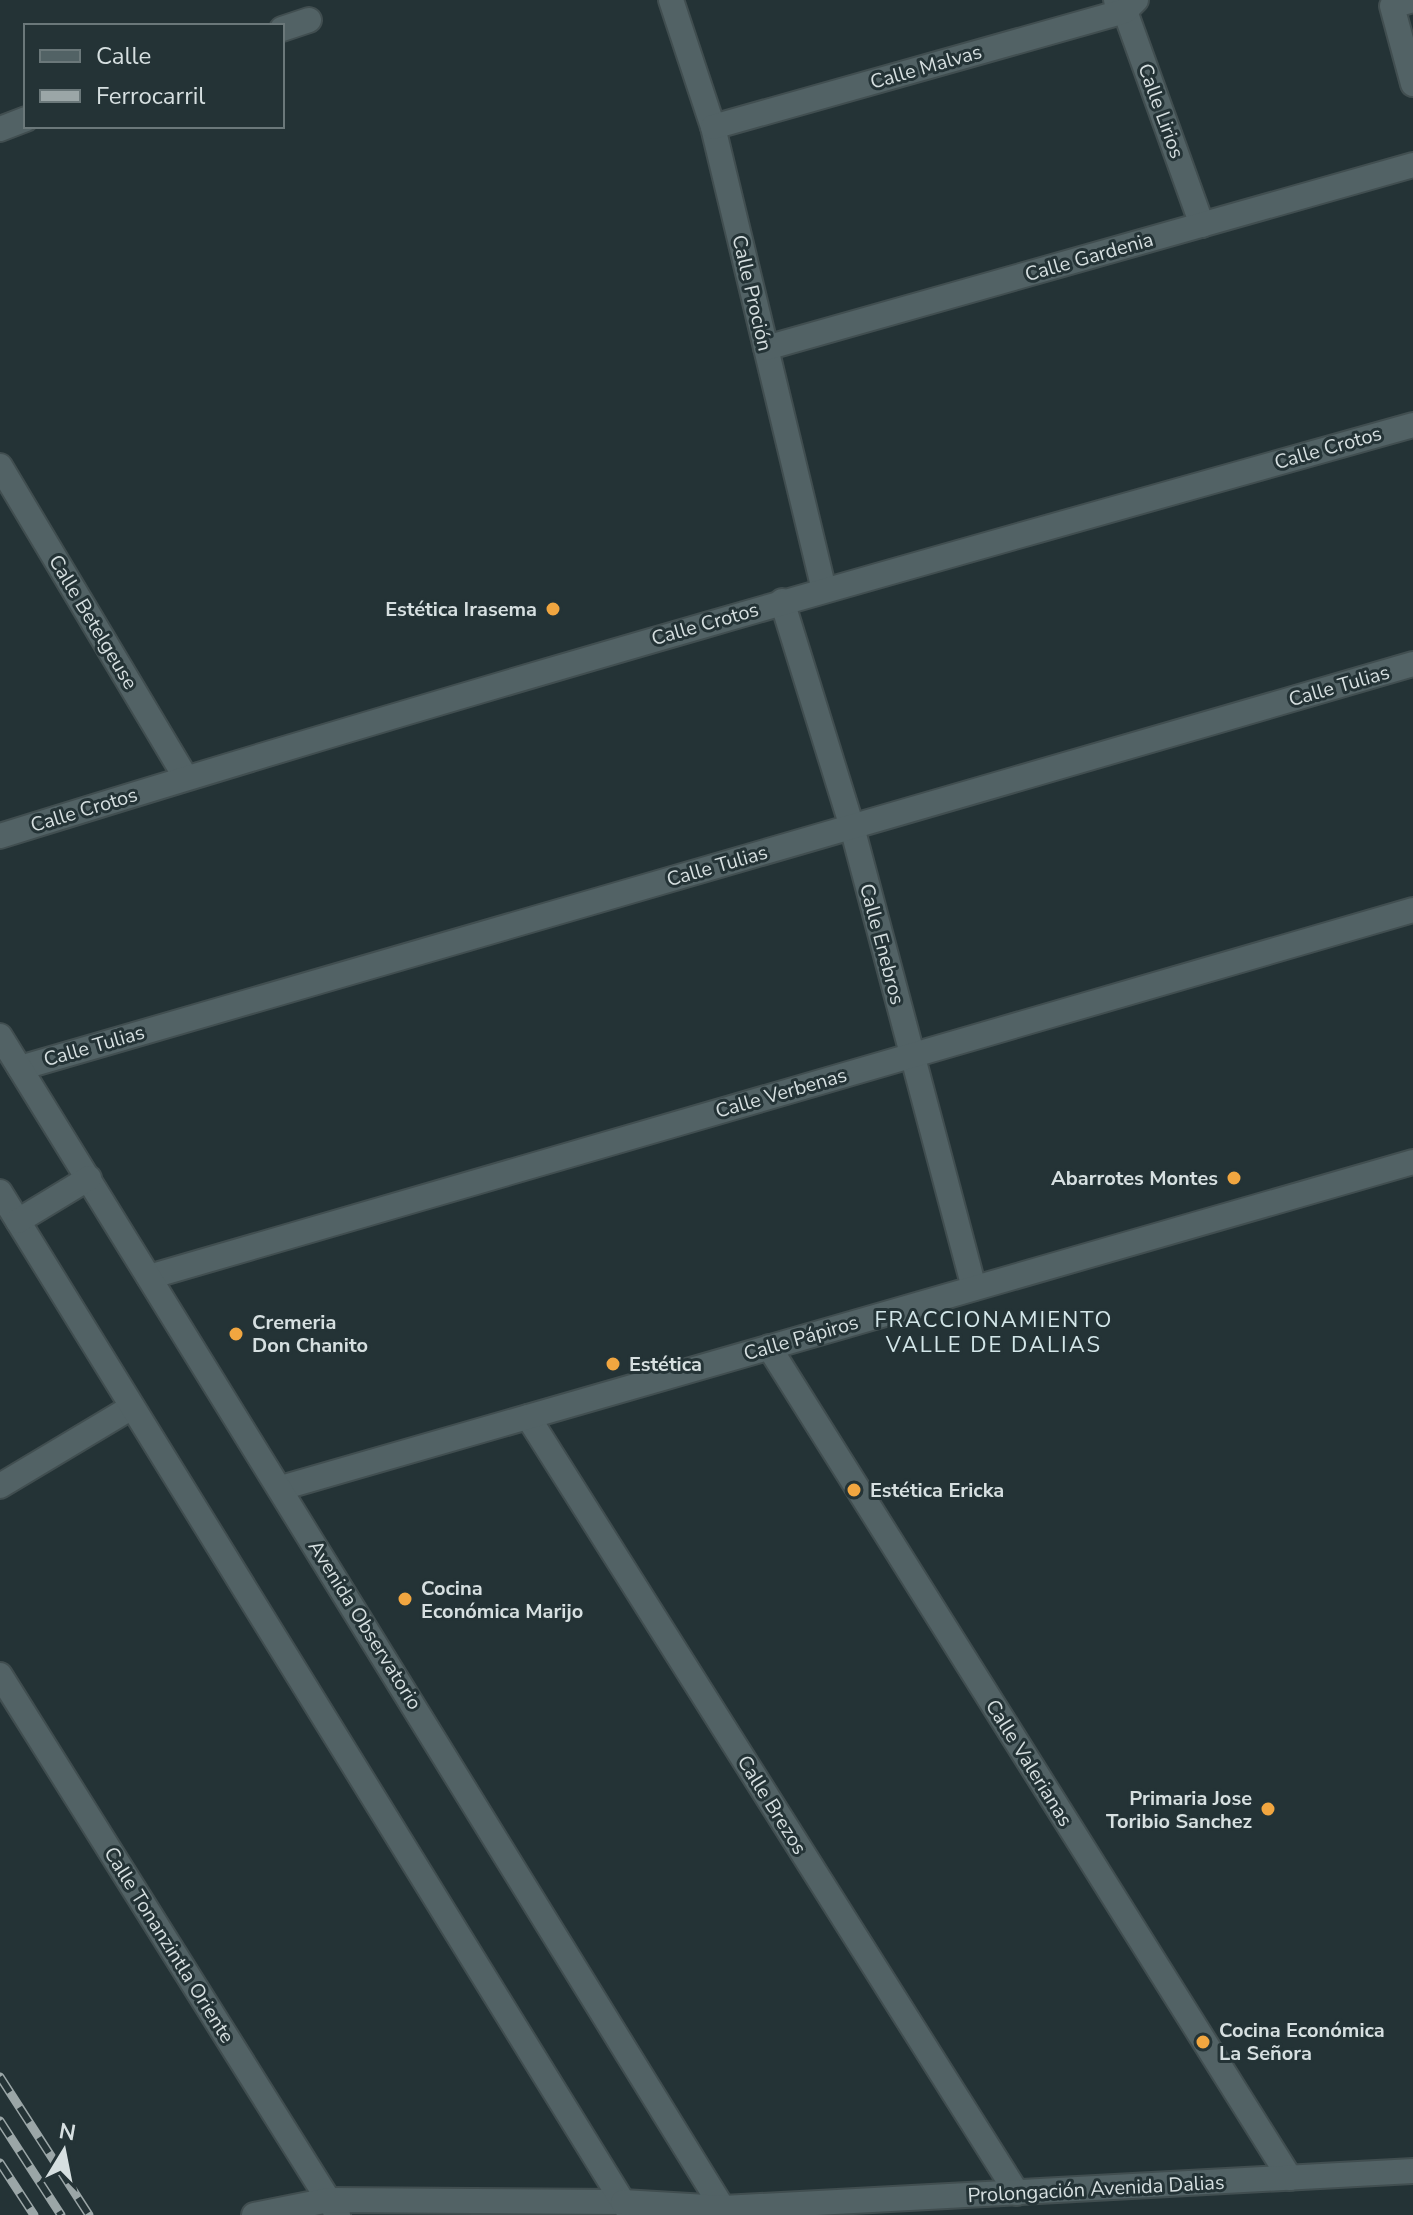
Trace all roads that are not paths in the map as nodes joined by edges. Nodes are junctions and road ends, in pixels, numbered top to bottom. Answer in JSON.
{"nodes":[{"id":1,"x":671,"y":0,"type":"edge"},
{"id":2,"x":1413,"y":0,"type":"edge"},
{"id":3,"x":1126,"y":4,"type":"edge"},
{"id":4,"x":309,"y":20,"type":"dead end"},
{"id":5,"x":284,"y":28,"type":"edge"},
{"id":6,"x":1413,"y":84,"type":"edge"},
{"id":7,"x":24,"y":120,"type":"edge"},
{"id":8,"x":713,"y":127,"type":"junction"},
{"id":9,"x":0,"y":129,"type":"edge"},
{"id":10,"x":1413,"y":165,"type":"edge"},
{"id":11,"x":1202,"y":225,"type":"junction"},
{"id":12,"x":766,"y":348,"type":"junction"},
{"id":13,"x":1413,"y":425,"type":"edge"},
{"id":14,"x":0,"y":466,"type":"edge"},
{"id":15,"x":824,"y":590,"type":"junction"},
{"id":16,"x":782,"y":601,"type":"junction"},
{"id":17,"x":1413,"y":664,"type":"edge"},
{"id":18,"x":186,"y":778,"type":"junction"},
{"id":19,"x":852,"y":827,"type":"junction"},
{"id":20,"x":0,"y":836,"type":"edge"},
{"id":21,"x":1413,"y":910,"type":"edge"},
{"id":22,"x":0,"y":1036,"type":"edge"},
{"id":23,"x":912,"y":1055,"type":"junction"},
{"id":24,"x":20,"y":1068,"type":"junction"},
{"id":25,"x":1413,"y":1162,"type":"edge"},
{"id":26,"x":89,"y":1178,"type":"junction"},
{"id":27,"x":0,"y":1192,"type":"edge"},
{"id":28,"x":18,"y":1221,"type":"junction"},
{"id":29,"x":149,"y":1277,"type":"junction"},
{"id":30,"x":974,"y":1288,"type":"junction"},
{"id":31,"x":769,"y":1347,"type":"junction"},
{"id":32,"x":132,"y":1407,"type":"junction"},
{"id":33,"x":528,"y":1417,"type":"junction"},
{"id":34,"x":0,"y":1486,"type":"edge"},
{"id":35,"x":281,"y":1488,"type":"junction"},
{"id":36,"x":0,"y":1675,"type":"edge"},
{"id":37,"x":1413,"y":2171,"type":"edge"},
{"id":38,"x":1290,"y":2178,"type":"junction"},
{"id":39,"x":1017,"y":2193,"type":"junction"},
{"id":40,"x":334,"y":2207,"type":"edge"},
{"id":41,"x":627,"y":2209,"type":"edge"},
{"id":42,"x":725,"y":2212,"type":"edge"},
{"id":43,"x":254,"y":2215,"type":"edge"}],
"edges":[{"from":1,"to":8,"type":"street","name":"Calle Proción"},
{"from":2,"to":6,"type":"street"},
{"from":3,"to":8,"type":"street","name":"Calle Malvas"},
{"from":3,"to":11,"type":"street","name":"Calle Lirios"},
{"from":4,"to":5,"type":"street"},
{"from":7,"to":9,"type":"street"},
{"from":8,"to":12,"type":"street","name":"Calle Proción"},
{"from":10,"to":11,"type":"street","name":"Calle Gardenia"},
{"from":11,"to":12,"type":"street","name":"Calle Gardenia"},
{"from":12,"to":15,"type":"street","name":"Calle Proción"},
{"from":13,"to":15,"type":"street","name":"Calle Crotos"},
{"from":14,"to":18,"type":"street","name":"Calle Betelgeuse"},
{"from":15,"to":16,"type":"street","name":"Calle Crotos"},
{"from":16,"to":18,"type":"street","name":"Calle Crotos"},
{"from":16,"to":19,"type":"street","name":"Calle Enebros"},
{"from":17,"to":19,"type":"street","name":"Calle Tulias"},
{"from":18,"to":20,"type":"street","name":"Calle Crotos"},
{"from":19,"to":23,"type":"street","name":"Calle Enebros"},
{"from":19,"to":24,"type":"street","name":"Calle Tulias"},
{"from":21,"to":23,"type":"street","name":"Calle Verbenas"},
{"from":22,"to":24,"type":"street","name":"Avenida Observatorio"},
{"from":23,"to":29,"type":"street","name":"Calle Verbenas"},
{"from":23,"to":30,"type":"street","name":"Calle Enebros"},
{"from":24,"to":26,"type":"street","name":"Avenida Observatorio"},
{"from":25,"to":30,"type":"street","name":"Calle Pápiros"},
{"from":26,"to":28,"type":"street"},
{"from":26,"to":29,"type":"street","name":"Avenida Observatorio"},
{"from":27,"to":28,"type":"street"},
{"from":28,"to":32,"type":"street"},
{"from":29,"to":35,"type":"street","name":"Avenida Observatorio"},
{"from":30,"to":31,"type":"street","name":"Calle Pápiros"},
{"from":31,"to":33,"type":"street","name":"Calle Pápiros"},
{"from":31,"to":38,"type":"street","name":"Calle Valerianas"},
{"from":32,"to":34,"type":"street"},
{"from":32,"to":41,"type":"street"},
{"from":33,"to":35,"type":"street","name":"Calle Pápiros"},
{"from":33,"to":39,"type":"street","name":"Calle Brezos"},
{"from":35,"to":42,"type":"street","name":"Avenida Observatorio"},
{"from":36,"to":40,"type":"street","name":"Calle Tonanzintla Oriente"},
{"from":37,"to":38,"type":"street","name":"Prolongación Avenida Dalias"},
{"from":38,"to":39,"type":"street","name":"Prolongación Avenida Dalias"},
{"from":39,"to":42,"type":"street","name":"Prolongación Avenida Dalias"},
{"from":40,"to":41,"type":"street","name":"Prolongación Avenida Dalias"},
{"from":40,"to":43,"type":"street","name":"Prolongación Avenida Dalias"},
{"from":41,"to":42,"type":"street","name":"Prolongación Avenida Dalias"}]}
